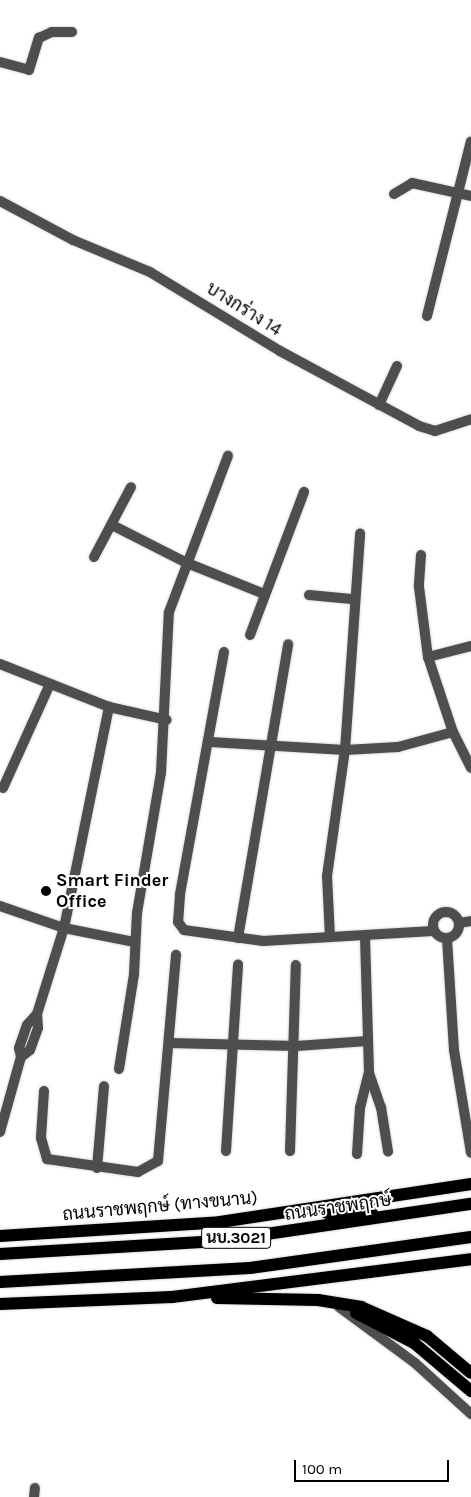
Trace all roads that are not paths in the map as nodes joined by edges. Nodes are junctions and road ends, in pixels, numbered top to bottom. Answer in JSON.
{"nodes":[{"id":1,"x":72,"y":32,"type":"dead end"},
{"id":2,"x":0,"y":62,"type":"edge"},
{"id":3,"x":471,"y":141,"type":"edge"},
{"id":4,"x":459,"y":193,"type":"junction"},
{"id":5,"x":394,"y":194,"type":"dead end"},
{"id":6,"x":471,"y":196,"type":"edge"},
{"id":7,"x":0,"y":201,"type":"edge"},
{"id":8,"x":427,"y":316,"type":"dead end"},
{"id":9,"x":397,"y":366,"type":"dead end"},
{"id":10,"x":379,"y":405,"type":"junction"},
{"id":11,"x":471,"y":419,"type":"edge"},
{"id":12,"x":228,"y":456,"type":"dead end"},
{"id":13,"x":131,"y":487,"type":"dead end"},
{"id":14,"x":304,"y":492,"type":"dead end"},
{"id":15,"x":112,"y":525,"type":"junction"},
{"id":16,"x":360,"y":534,"type":"dead end"},
{"id":17,"x":422,"y":555,"type":"dead end"},
{"id":18,"x":94,"y":557,"type":"dead end"},
{"id":19,"x":187,"y":563,"type":"junction"},
{"id":20,"x":264,"y":594,"type":"junction"},
{"id":21,"x":309,"y":595,"type":"dead end"},
{"id":22,"x":352,"y":599,"type":"junction"},
{"id":23,"x":250,"y":635,"type":"dead end"},
{"id":24,"x":288,"y":644,"type":"dead end"},
{"id":25,"x":471,"y":646,"type":"edge"},
{"id":26,"x":224,"y":652,"type":"dead end"},
{"id":27,"x":428,"y":657,"type":"junction"},
{"id":28,"x":0,"y":664,"type":"edge"},
{"id":29,"x":50,"y":684,"type":"junction"},
{"id":30,"x":109,"y":707,"type":"junction"},
{"id":31,"x":167,"y":720,"type":"junction"},
{"id":32,"x":453,"y":732,"type":"junction"},
{"id":33,"x":210,"y":742,"type":"junction"},
{"id":34,"x":273,"y":748,"type":"junction"},
{"id":35,"x":345,"y":750,"type":"junction"},
{"id":36,"x":471,"y":768,"type":"edge"},
{"id":37,"x":2,"y":788,"type":"dead end"},
{"id":38,"x":0,"y":906,"type":"edge"},
{"id":39,"x":471,"y":921,"type":"edge"},
{"id":40,"x":459,"y":923,"type":"junction"},
{"id":41,"x":64,"y":928,"type":"junction"},
{"id":42,"x":433,"y":931,"type":"junction"},
{"id":43,"x":330,"y":936,"type":"junction"},
{"id":44,"x":365,"y":937,"type":"junction"},
{"id":45,"x":238,"y":938,"type":"junction"},
{"id":46,"x":448,"y":939,"type":"junction"},
{"id":47,"x":134,"y":942,"type":"junction"},
{"id":48,"x":176,"y":955,"type":"dead end"},
{"id":49,"x":238,"y":964,"type":"dead end"},
{"id":50,"x":296,"y":965,"type":"dead end"},
{"id":51,"x":368,"y":1041,"type":"junction"},
{"id":52,"x":169,"y":1043,"type":"junction"},
{"id":53,"x":235,"y":1045,"type":"junction"},
{"id":54,"x":296,"y":1046,"type":"junction"},
{"id":55,"x":119,"y":1070,"type":"dead end"},
{"id":56,"x":369,"y":1073,"type":"junction"},
{"id":57,"x":104,"y":1086,"type":"dead end"},
{"id":58,"x":44,"y":1091,"type":"dead end"},
{"id":59,"x":0,"y":1132,"type":"edge"},
{"id":60,"x":470,"y":1150,"type":"edge"},
{"id":61,"x":226,"y":1151,"type":"dead end"},
{"id":62,"x":290,"y":1151,"type":"dead end"},
{"id":63,"x":388,"y":1151,"type":"dead end"},
{"id":64,"x":357,"y":1154,"type":"dead end"},
{"id":65,"x":97,"y":1168,"type":"junction"},
{"id":66,"x":471,"y":1184,"type":"edge"},
{"id":67,"x":471,"y":1204,"type":"edge"},
{"id":68,"x":286,"y":1213,"type":"junction"},
{"id":69,"x":415,"y":1213,"type":"junction"},
{"id":70,"x":0,"y":1236,"type":"edge"},
{"id":71,"x":471,"y":1237,"type":"edge"},
{"id":72,"x":0,"y":1254,"type":"edge"},
{"id":73,"x":471,"y":1259,"type":"edge"},
{"id":74,"x":0,"y":1282,"type":"edge"},
{"id":75,"x":172,"y":1297,"type":"junction"},
{"id":76,"x":318,"y":1300,"type":"junction"},
{"id":77,"x":0,"y":1304,"type":"edge"},
{"id":78,"x":339,"y":1307,"type":"junction"},
{"id":79,"x":471,"y":1373,"type":"edge"},
{"id":80,"x":471,"y":1391,"type":"edge"},
{"id":81,"x":471,"y":1414,"type":"edge"}],
"edges":[{"from":1,"to":2,"type":"street"},
{"from":3,"to":4,"type":"street"},
{"from":4,"to":5,"type":"street"},
{"from":4,"to":6,"type":"street"},
{"from":4,"to":8,"type":"street"},
{"from":7,"to":10,"type":"street","name":"บางกร่าง 14"},
{"from":9,"to":10,"type":"street"},
{"from":10,"to":11,"type":"street","name":"บางกร่าง 14"},
{"from":12,"to":19,"type":"street"},
{"from":13,"to":15,"type":"street"},
{"from":14,"to":20,"type":"street"},
{"from":15,"to":18,"type":"street"},
{"from":15,"to":19,"type":"street"},
{"from":16,"to":22,"type":"street"},
{"from":17,"to":27,"type":"street"},
{"from":19,"to":20,"type":"street"},
{"from":19,"to":31,"type":"street"},
{"from":20,"to":23,"type":"street"},
{"from":21,"to":22,"type":"street"},
{"from":22,"to":35,"type":"street"},
{"from":24,"to":34,"type":"street"},
{"from":25,"to":27,"type":"street"},
{"from":26,"to":33,"type":"street"},
{"from":27,"to":32,"type":"street"},
{"from":28,"to":29,"type":"street"},
{"from":29,"to":30,"type":"street"},
{"from":29,"to":37,"type":"street"},
{"from":30,"to":31,"type":"street"},
{"from":30,"to":41,"type":"street"},
{"from":31,"to":47,"type":"street"},
{"from":32,"to":35,"type":"street"},
{"from":32,"to":36,"type":"street"},
{"from":33,"to":34,"type":"street"},
{"from":33,"to":45,"type":"street"},
{"from":34,"to":35,"type":"street"},
{"from":34,"to":45,"type":"street"},
{"from":35,"to":43,"type":"street"},
{"from":38,"to":41,"type":"street"},
{"from":39,"to":40,"type":"street"},
{"from":40,"to":42,"type":"street"},
{"from":40,"to":46,"type":"street"},
{"from":41,"to":47,"type":"street"},
{"from":41,"to":59,"type":"street"},
{"from":42,"to":44,"type":"street"},
{"from":42,"to":46,"type":"street"},
{"from":43,"to":44,"type":"street"},
{"from":43,"to":45,"type":"street"},
{"from":44,"to":51,"type":"street"},
{"from":46,"to":60,"type":"street"},
{"from":47,"to":55,"type":"street"},
{"from":48,"to":52,"type":"street"},
{"from":49,"to":53,"type":"street"},
{"from":50,"to":54,"type":"street"},
{"from":51,"to":54,"type":"street"},
{"from":51,"to":56,"type":"street"},
{"from":52,"to":53,"type":"street"},
{"from":52,"to":65,"type":"street"},
{"from":53,"to":54,"type":"street"},
{"from":53,"to":61,"type":"street"},
{"from":54,"to":62,"type":"street"},
{"from":56,"to":63,"type":"street"},
{"from":56,"to":64,"type":"street"},
{"from":57,"to":65,"type":"street"},
{"from":58,"to":65,"type":"street"},
{"from":66,"to":68,"type":"main road","name":"ถนนราชพฤกษ์ (ทางขนาน)","number":"นบ.3021"},
{"from":67,"to":69,"type":"main road","name":"ถนนราชพฤกษ์","number":"นบ.3021"},
{"from":68,"to":69,"type":"main road"},
{"from":68,"to":70,"type":"main road","name":"ถนนราชพฤกษ์ (ทางขนาน)","number":"นบ.3021"},
{"from":69,"to":72,"type":"main road","name":"ถนนราชพฤกษ์","number":"นบ.3021"},
{"from":71,"to":74,"type":"main road","number":"นบ.3021"},
{"from":73,"to":75,"type":"main road"},
{"from":75,"to":76,"type":"main road"},
{"from":75,"to":77,"type":"main road"},
{"from":76,"to":78,"type":"main road"},
{"from":76,"to":79,"type":"main road"},
{"from":78,"to":80,"type":"main road"},
{"from":78,"to":81,"type":"street"}]}
